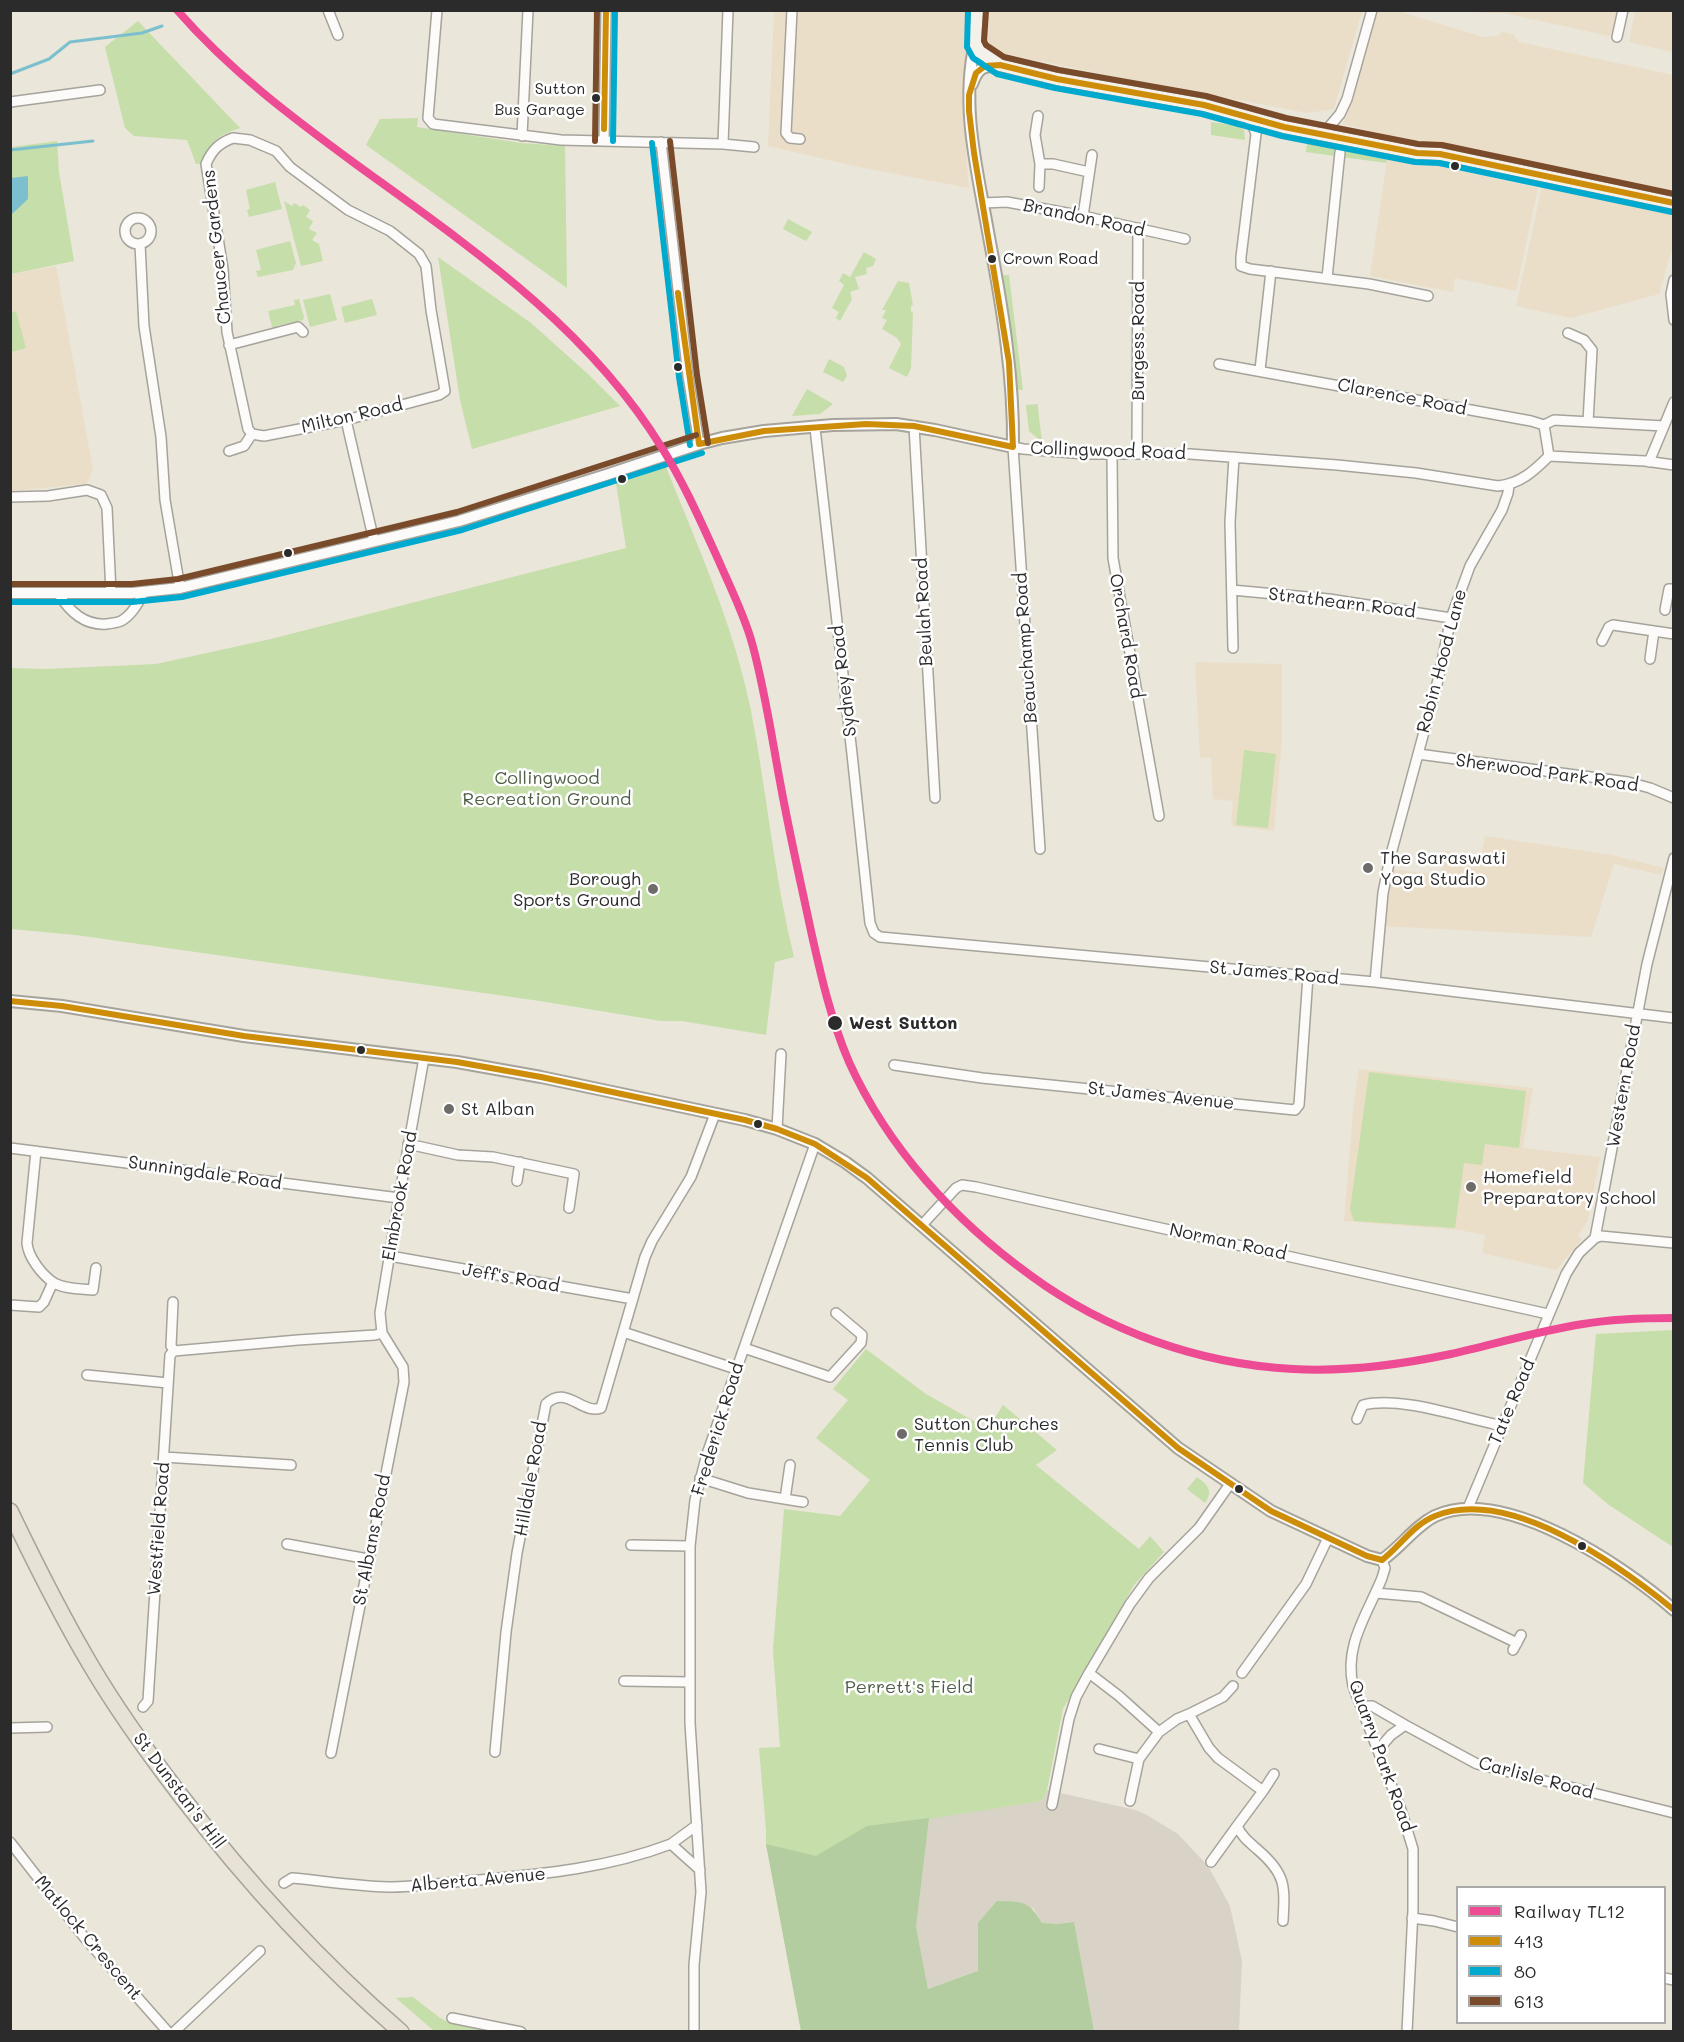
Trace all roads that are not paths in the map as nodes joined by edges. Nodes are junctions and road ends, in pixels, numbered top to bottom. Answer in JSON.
{"nodes":[{"id":1,"x":328,"y":10,"type":"edge"},
{"id":2,"x":437,"y":10,"type":"edge"},
{"id":3,"x":528,"y":10,"type":"edge"},
{"id":4,"x":606,"y":10,"type":"edge"},
{"id":5,"x":728,"y":10,"type":"edge"},
{"id":6,"x":792,"y":10,"type":"edge"},
{"id":7,"x":976,"y":10,"type":"edge"},
{"id":8,"x":1372,"y":10,"type":"edge"},
{"id":9,"x":1623,"y":10,"type":"edge"},
{"id":10,"x":338,"y":35,"type":"dead end"},
{"id":11,"x":1617,"y":37,"type":"dead end"},
{"id":12,"x":975,"y":42,"type":"junction"},
{"id":13,"x":1000,"y":65,"type":"junction"},
{"id":14,"x":100,"y":90,"type":"dead end"},
{"id":15,"x":969,"y":94,"type":"junction"},
{"id":16,"x":10,"y":102,"type":"edge"},
{"id":17,"x":1038,"y":116,"type":"dead end"},
{"id":18,"x":1250,"y":118,"type":"junction"},
{"id":19,"x":1323,"y":134,"type":"junction"},
{"id":20,"x":522,"y":136,"type":"junction"},
{"id":21,"x":800,"y":140,"type":"dead end"},
{"id":22,"x":604,"y":141,"type":"junction"},
{"id":23,"x":661,"y":142,"type":"junction"},
{"id":24,"x":723,"y":144,"type":"junction"},
{"id":25,"x":754,"y":147,"type":"dead end"},
{"id":26,"x":1340,"y":152,"type":"dead end"},
{"id":27,"x":1092,"y":155,"type":"dead end"},
{"id":28,"x":1040,"y":164,"type":"junction"},
{"id":29,"x":1089,"y":172,"type":"junction"},
{"id":30,"x":1039,"y":187,"type":"dead end"},
{"id":31,"x":982,"y":202,"type":"junction"},
{"id":32,"x":1674,"y":203,"type":"edge"},
{"id":33,"x":1083,"y":216,"type":"junction"},
{"id":34,"x":1138,"y":228,"type":"junction"},
{"id":35,"x":1185,"y":240,"type":"dead end"},
{"id":36,"x":140,"y":244,"type":"dead end"},
{"id":37,"x":1271,"y":271,"type":"junction"},
{"id":38,"x":1327,"y":278,"type":"junction"},
{"id":39,"x":1674,"y":280,"type":"edge"},
{"id":40,"x":1428,"y":296,"type":"dead end"},
{"id":41,"x":1674,"y":320,"type":"edge"},
{"id":42,"x":303,"y":333,"type":"dead end"},
{"id":43,"x":1568,"y":333,"type":"dead end"},
{"id":44,"x":229,"y":345,"type":"junction"},
{"id":45,"x":1219,"y":364,"type":"dead end"},
{"id":46,"x":1260,"y":370,"type":"junction"},
{"id":47,"x":445,"y":391,"type":"joint"},
{"id":48,"x":1674,"y":402,"type":"edge"},
{"id":49,"x":346,"y":420,"type":"junction"},
{"id":50,"x":1588,"y":423,"type":"junction"},
{"id":51,"x":1544,"y":425,"type":"junction"},
{"id":52,"x":914,"y":426,"type":"junction"},
{"id":53,"x":1664,"y":426,"type":"junction"},
{"id":54,"x":815,"y":428,"type":"junction"},
{"id":55,"x":255,"y":435,"type":"junction"},
{"id":56,"x":699,"y":444,"type":"junction"},
{"id":57,"x":1013,"y":447,"type":"junction"},
{"id":58,"x":229,"y":451,"type":"dead end"},
{"id":59,"x":1112,"y":454,"type":"junction"},
{"id":60,"x":1137,"y":454,"type":"junction"},
{"id":61,"x":1550,"y":456,"type":"junction"},
{"id":62,"x":1234,"y":457,"type":"junction"},
{"id":63,"x":1649,"y":462,"type":"junction"},
{"id":64,"x":1674,"y":465,"type":"edge"},
{"id":65,"x":1509,"y":485,"type":"junction"},
{"id":66,"x":10,"y":497,"type":"edge"},
{"id":67,"x":374,"y":541,"type":"junction"},
{"id":68,"x":180,"y":588,"type":"junction"},
{"id":69,"x":1674,"y":589,"type":"edge"},
{"id":70,"x":1232,"y":590,"type":"junction"},
{"id":71,"x":144,"y":592,"type":"junction"},
{"id":72,"x":10,"y":593,"type":"edge"},
{"id":73,"x":58,"y":593,"type":"junction"},
{"id":74,"x":111,"y":593,"type":"junction"},
{"id":75,"x":1665,"y":610,"type":"dead end"},
{"id":76,"x":1451,"y":618,"type":"junction"},
{"id":77,"x":1654,"y":631,"type":"junction"},
{"id":78,"x":1674,"y":634,"type":"edge"},
{"id":79,"x":1602,"y":641,"type":"dead end"},
{"id":80,"x":1233,"y":648,"type":"dead end"},
{"id":81,"x":1650,"y":658,"type":"dead end"},
{"id":82,"x":1418,"y":754,"type":"junction"},
{"id":83,"x":935,"y":798,"type":"dead end"},
{"id":84,"x":1674,"y":798,"type":"edge"},
{"id":85,"x":1159,"y":816,"type":"dead end"},
{"id":86,"x":1040,"y":849,"type":"dead end"},
{"id":87,"x":1674,"y":858,"type":"edge"},
{"id":88,"x":874,"y":933,"type":"joint"},
{"id":89,"x":1308,"y":976,"type":"junction"},
{"id":90,"x":1375,"y":982,"type":"junction"},
{"id":91,"x":10,"y":1001,"type":"edge"},
{"id":92,"x":1638,"y":1014,"type":"junction"},
{"id":93,"x":1674,"y":1018,"type":"edge"},
{"id":94,"x":781,"y":1054,"type":"dead end"},
{"id":95,"x":424,"y":1058,"type":"junction"},
{"id":96,"x":894,"y":1065,"type":"dead end"},
{"id":97,"x":715,"y":1114,"type":"junction"},
{"id":98,"x":777,"y":1129,"type":"junction"},
{"id":99,"x":408,"y":1144,"type":"junction"},
{"id":100,"x":815,"y":1144,"type":"junction"},
{"id":101,"x":10,"y":1148,"type":"edge"},
{"id":102,"x":36,"y":1151,"type":"junction"},
{"id":103,"x":520,"y":1162,"type":"junction"},
{"id":104,"x":517,"y":1180,"type":"dead end"},
{"id":105,"x":399,"y":1198,"type":"junction"},
{"id":106,"x":569,"y":1208,"type":"dead end"},
{"id":107,"x":922,"y":1224,"type":"junction"},
{"id":108,"x":1595,"y":1238,"type":"junction"},
{"id":109,"x":1674,"y":1243,"type":"edge"},
{"id":110,"x":390,"y":1256,"type":"junction"},
{"id":111,"x":96,"y":1268,"type":"dead end"},
{"id":112,"x":53,"y":1282,"type":"junction"},
{"id":113,"x":633,"y":1299,"type":"junction"},
{"id":114,"x":173,"y":1302,"type":"dead end"},
{"id":115,"x":10,"y":1305,"type":"edge"},
{"id":116,"x":836,"y":1313,"type":"dead end"},
{"id":117,"x":1548,"y":1314,"type":"junction"},
{"id":118,"x":623,"y":1332,"type":"junction"},
{"id":119,"x":382,"y":1333,"type":"junction"},
{"id":120,"x":744,"y":1348,"type":"junction"},
{"id":121,"x":174,"y":1351,"type":"junction"},
{"id":122,"x":736,"y":1369,"type":"junction"},
{"id":123,"x":87,"y":1375,"type":"dead end"},
{"id":124,"x":168,"y":1383,"type":"junction"},
{"id":125,"x":1357,"y":1419,"type":"dead end"},
{"id":126,"x":1501,"y":1427,"type":"junction"},
{"id":127,"x":164,"y":1457,"type":"junction"},
{"id":128,"x":291,"y":1465,"type":"dead end"},
{"id":129,"x":790,"y":1465,"type":"dead end"},
{"id":130,"x":700,"y":1478,"type":"junction"},
{"id":131,"x":1230,"y":1484,"type":"junction"},
{"id":132,"x":785,"y":1499,"type":"junction"},
{"id":133,"x":803,"y":1502,"type":"dead end"},
{"id":134,"x":1468,"y":1508,"type":"junction"},
{"id":135,"x":10,"y":1511,"type":"edge"},
{"id":136,"x":1328,"y":1538,"type":"junction"},
{"id":137,"x":287,"y":1544,"type":"dead end"},
{"id":138,"x":631,"y":1545,"type":"dead end"},
{"id":139,"x":690,"y":1546,"type":"junction"},
{"id":140,"x":368,"y":1559,"type":"junction"},
{"id":141,"x":1382,"y":1560,"type":"junction"},
{"id":142,"x":1376,"y":1593,"type":"junction"},
{"id":143,"x":1674,"y":1610,"type":"edge"},
{"id":144,"x":1517,"y":1642,"type":"dead end"},
{"id":145,"x":1089,"y":1673,"type":"junction"},
{"id":146,"x":1242,"y":1673,"type":"dead end"},
{"id":147,"x":624,"y":1682,"type":"dead end"},
{"id":148,"x":690,"y":1682,"type":"junction"},
{"id":149,"x":1233,"y":1686,"type":"dead end"},
{"id":150,"x":1361,"y":1706,"type":"junction"},
{"id":151,"x":143,"y":1707,"type":"dead end"},
{"id":152,"x":1189,"y":1714,"type":"junction"},
{"id":153,"x":1405,"y":1725,"type":"junction"},
{"id":154,"x":47,"y":1727,"type":"dead end"},
{"id":155,"x":10,"y":1728,"type":"edge"},
{"id":156,"x":1159,"y":1732,"type":"junction"},
{"id":157,"x":1099,"y":1749,"type":"dead end"},
{"id":158,"x":1378,"y":1750,"type":"junction"},
{"id":159,"x":331,"y":1752,"type":"dead end"},
{"id":160,"x":495,"y":1752,"type":"dead end"},
{"id":161,"x":1139,"y":1759,"type":"junction"},
{"id":162,"x":1274,"y":1774,"type":"dead end"},
{"id":163,"x":1263,"y":1791,"type":"junction"},
{"id":164,"x":1130,"y":1801,"type":"dead end"},
{"id":165,"x":1052,"y":1805,"type":"dead end"},
{"id":166,"x":1674,"y":1813,"type":"edge"},
{"id":167,"x":697,"y":1825,"type":"junction"},
{"id":168,"x":1237,"y":1826,"type":"junction"},
{"id":169,"x":10,"y":1842,"type":"edge"},
{"id":170,"x":671,"y":1844,"type":"junction"},
{"id":171,"x":1211,"y":1862,"type":"dead end"},
{"id":172,"x":700,"y":1870,"type":"junction"},
{"id":173,"x":284,"y":1883,"type":"dead end"},
{"id":174,"x":1283,"y":1917,"type":"dead end"},
{"id":175,"x":1412,"y":1918,"type":"junction"},
{"id":176,"x":1456,"y":1927,"type":"edge"},
{"id":177,"x":260,"y":1951,"type":"dead end"},
{"id":178,"x":452,"y":2018,"type":"dead end"},
{"id":179,"x":168,"y":2031,"type":"edge"},
{"id":180,"x":174,"y":2031,"type":"edge"},
{"id":181,"x":401,"y":2031,"type":"edge"},
{"id":182,"x":521,"y":2031,"type":"edge"},
{"id":183,"x":694,"y":2031,"type":"edge"},
{"id":184,"x":1407,"y":2031,"type":"edge"}],
"edges":[{"from":1,"to":10,"type":"street"},
{"from":2,"to":20,"type":"street"},
{"from":3,"to":20,"type":"street"},
{"from":4,"to":22,"type":"street"},
{"from":5,"to":24,"type":"street"},
{"from":6,"to":21,"type":"street"},
{"from":7,"to":12,"type":"main road"},
{"from":8,"to":19,"type":"street"},
{"from":9,"to":11,"type":"street"},
{"from":12,"to":13,"type":"main road"},
{"from":12,"to":15,"type":"street"},
{"from":13,"to":15,"type":"street"},
{"from":13,"to":18,"type":"main road"},
{"from":14,"to":16,"type":"street"},
{"from":15,"to":31,"type":"street"},
{"from":17,"to":28,"type":"street"},
{"from":18,"to":19,"type":"main road"},
{"from":18,"to":37,"type":"street"},
{"from":19,"to":32,"type":"main road"},
{"from":20,"to":22,"type":"street"},
{"from":22,"to":23,"type":"street"},
{"from":23,"to":24,"type":"street"},
{"from":23,"to":56,"type":"street"},
{"from":24,"to":25,"type":"street"},
{"from":26,"to":38,"type":"street"},
{"from":27,"to":29,"type":"street"},
{"from":28,"to":29,"type":"street"},
{"from":28,"to":30,"type":"street"},
{"from":29,"to":33,"type":"street"},
{"from":31,"to":33,"type":"street","name":"Brandon Road"},
{"from":31,"to":57,"type":"street"},
{"from":33,"to":34,"type":"street","name":"Brandon Road"},
{"from":34,"to":35,"type":"street","name":"Brandon Road"},
{"from":34,"to":60,"type":"street","name":"Burgess Road"},
{"from":36,"to":68,"type":"street"},
{"from":37,"to":38,"type":"street"},
{"from":37,"to":46,"type":"street"},
{"from":38,"to":40,"type":"street"},
{"from":39,"to":41,"type":"street"},
{"from":42,"to":44,"type":"street"},
{"from":43,"to":50,"type":"street"},
{"from":44,"to":47,"type":"street","name":"Chaucer Gardens"},
{"from":44,"to":55,"type":"street","name":"Chaucer Gardens"},
{"from":45,"to":46,"type":"street","name":"Clarence Road"},
{"from":46,"to":51,"type":"street","name":"Clarence Road"},
{"from":47,"to":49,"type":"street","name":"Milton Road"},
{"from":48,"to":53,"type":"street"},
{"from":49,"to":55,"type":"street","name":"Milton Road"},
{"from":49,"to":67,"type":"street"},
{"from":50,"to":51,"type":"street","name":"Clarence Road"},
{"from":50,"to":53,"type":"street","name":"Clarence Road"},
{"from":51,"to":61,"type":"street"},
{"from":52,"to":54,"type":"street","name":"Collingwood Road"},
{"from":52,"to":57,"type":"street","name":"Collingwood Road"},
{"from":52,"to":83,"type":"street","name":"Beulah Road"},
{"from":53,"to":63,"type":"street"},
{"from":54,"to":56,"type":"street","name":"Collingwood Road"},
{"from":54,"to":88,"type":"street","name":"Sydney Road"},
{"from":55,"to":58,"type":"street"},
{"from":56,"to":67,"type":"street","name":"Collingwood Road"},
{"from":57,"to":59,"type":"street","name":"Collingwood Road"},
{"from":57,"to":86,"type":"street","name":"Beauchamp Road"},
{"from":59,"to":60,"type":"street","name":"Collingwood Road"},
{"from":59,"to":85,"type":"street","name":"Orchard Road"},
{"from":60,"to":62,"type":"street","name":"Collingwood Road"},
{"from":61,"to":63,"type":"street"},
{"from":61,"to":65,"type":"street"},
{"from":62,"to":65,"type":"street","name":"Collingwood Road"},
{"from":62,"to":70,"type":"street"},
{"from":63,"to":64,"type":"street"},
{"from":65,"to":76,"type":"street","name":"Robin Hood Lane"},
{"from":66,"to":74,"type":"street"},
{"from":67,"to":68,"type":"street","name":"Collingwood Road"},
{"from":68,"to":71,"type":"street","name":"Collingwood Road"},
{"from":69,"to":75,"type":"street"},
{"from":70,"to":76,"type":"street","name":"Strathearn Road"},
{"from":70,"to":80,"type":"street"},
{"from":71,"to":73,"type":"street"},
{"from":71,"to":74,"type":"street","name":"Collingwood Road"},
{"from":72,"to":73,"type":"street","name":"Collingwood Road"},
{"from":73,"to":74,"type":"street","name":"Collingwood Road"},
{"from":76,"to":82,"type":"street","name":"Robin Hood Lane"},
{"from":77,"to":78,"type":"street"},
{"from":77,"to":79,"type":"street"},
{"from":77,"to":81,"type":"street"},
{"from":82,"to":84,"type":"street","name":"Sherwood Park Road"},
{"from":82,"to":90,"type":"street","name":"Robin Hood Lane"},
{"from":87,"to":92,"type":"street","name":"Western Road"},
{"from":88,"to":89,"type":"street","name":"St James Road"},
{"from":89,"to":90,"type":"street","name":"St James Road"},
{"from":89,"to":96,"type":"street","name":"St James Avenue"},
{"from":90,"to":92,"type":"street","name":"St James Road"},
{"from":91,"to":95,"type":"street"},
{"from":92,"to":93,"type":"street","name":"St James Road"},
{"from":92,"to":108,"type":"street","name":"Western Road"},
{"from":94,"to":98,"type":"street"},
{"from":95,"to":97,"type":"street"},
{"from":95,"to":99,"type":"street","name":"Elmbrook Road"},
{"from":97,"to":98,"type":"street"},
{"from":97,"to":113,"type":"street","name":"Hilldale Road"},
{"from":98,"to":100,"type":"street"},
{"from":99,"to":103,"type":"street"},
{"from":99,"to":105,"type":"street","name":"Elmbrook Road"},
{"from":100,"to":107,"type":"street"},
{"from":100,"to":120,"type":"street","name":"Frederick Road"},
{"from":101,"to":102,"type":"street","name":"Sunningdale Road"},
{"from":102,"to":105,"type":"street","name":"Sunningdale Road"},
{"from":102,"to":112,"type":"street"},
{"from":103,"to":104,"type":"street"},
{"from":103,"to":106,"type":"street"},
{"from":105,"to":110,"type":"street","name":"Elmbrook Road"},
{"from":107,"to":117,"type":"street","name":"Norman Road"},
{"from":107,"to":131,"type":"street"},
{"from":108,"to":109,"type":"street"},
{"from":108,"to":117,"type":"street","name":"Tate Road"},
{"from":110,"to":113,"type":"street","name":"Jeff's Road"},
{"from":110,"to":119,"type":"street","name":"Elmbrook Road"},
{"from":111,"to":112,"type":"street"},
{"from":112,"to":115,"type":"street"},
{"from":113,"to":118,"type":"street","name":"Hilldale Road"},
{"from":114,"to":121,"type":"street","name":"Westfield Road"},
{"from":116,"to":120,"type":"street"},
{"from":117,"to":126,"type":"street","name":"Tate Road"},
{"from":118,"to":122,"type":"street"},
{"from":118,"to":160,"type":"street","name":"Hilldale Road"},
{"from":119,"to":121,"type":"street"},
{"from":119,"to":140,"type":"street","name":"St Albans Road"},
{"from":120,"to":122,"type":"street","name":"Frederick Road"},
{"from":121,"to":124,"type":"street","name":"Westfield Road"},
{"from":122,"to":130,"type":"street","name":"Frederick Road"},
{"from":123,"to":124,"type":"street"},
{"from":124,"to":127,"type":"street","name":"Westfield Road"},
{"from":125,"to":126,"type":"street"},
{"from":126,"to":134,"type":"street","name":"Tate Road"},
{"from":127,"to":128,"type":"street"},
{"from":127,"to":151,"type":"street","name":"Westfield Road"},
{"from":129,"to":132,"type":"street"},
{"from":130,"to":132,"type":"street"},
{"from":130,"to":139,"type":"street","name":"Frederick Road"},
{"from":131,"to":136,"type":"street"},
{"from":131,"to":145,"type":"street"},
{"from":132,"to":133,"type":"street"},
{"from":134,"to":141,"type":"street"},
{"from":134,"to":143,"type":"street"},
{"from":135,"to":181,"type":"highway","name":"St Dunstan's Hill"},
{"from":136,"to":141,"type":"street"},
{"from":136,"to":146,"type":"street"},
{"from":137,"to":140,"type":"street"},
{"from":138,"to":139,"type":"street"},
{"from":139,"to":148,"type":"street","name":"Frederick Road"},
{"from":140,"to":159,"type":"street","name":"St Albans Road"},
{"from":141,"to":142,"type":"street","name":"Quarry Park Road"},
{"from":142,"to":144,"type":"street"},
{"from":142,"to":150,"type":"street","name":"Quarry Park Road"},
{"from":145,"to":156,"type":"street"},
{"from":145,"to":165,"type":"street"},
{"from":147,"to":148,"type":"street"},
{"from":148,"to":167,"type":"street","name":"Frederick Road"},
{"from":149,"to":152,"type":"street"},
{"from":150,"to":153,"type":"street","name":"Carlisle Road"},
{"from":150,"to":158,"type":"street","name":"Quarry Park Road"},
{"from":152,"to":156,"type":"street"},
{"from":152,"to":163,"type":"street"},
{"from":153,"to":158,"type":"street"},
{"from":153,"to":166,"type":"street","name":"Carlisle Road"},
{"from":154,"to":155,"type":"street"},
{"from":156,"to":161,"type":"street"},
{"from":157,"to":161,"type":"street"},
{"from":158,"to":175,"type":"street","name":"Quarry Park Road"},
{"from":161,"to":164,"type":"street"},
{"from":162,"to":163,"type":"street"},
{"from":163,"to":168,"type":"street"},
{"from":167,"to":170,"type":"street","name":"Alberta Avenue"},
{"from":167,"to":172,"type":"street","name":"Frederick Road"},
{"from":168,"to":171,"type":"street"},
{"from":168,"to":174,"type":"street"},
{"from":169,"to":179,"type":"street","name":"Matlock Crescent"},
{"from":170,"to":172,"type":"street"},
{"from":170,"to":173,"type":"street","name":"Alberta Avenue"},
{"from":172,"to":183,"type":"street"},
{"from":175,"to":176,"type":"street"},
{"from":175,"to":184,"type":"street","name":"Quarry Park Road"},
{"from":177,"to":180,"type":"street"},
{"from":178,"to":182,"type":"street"}]}
